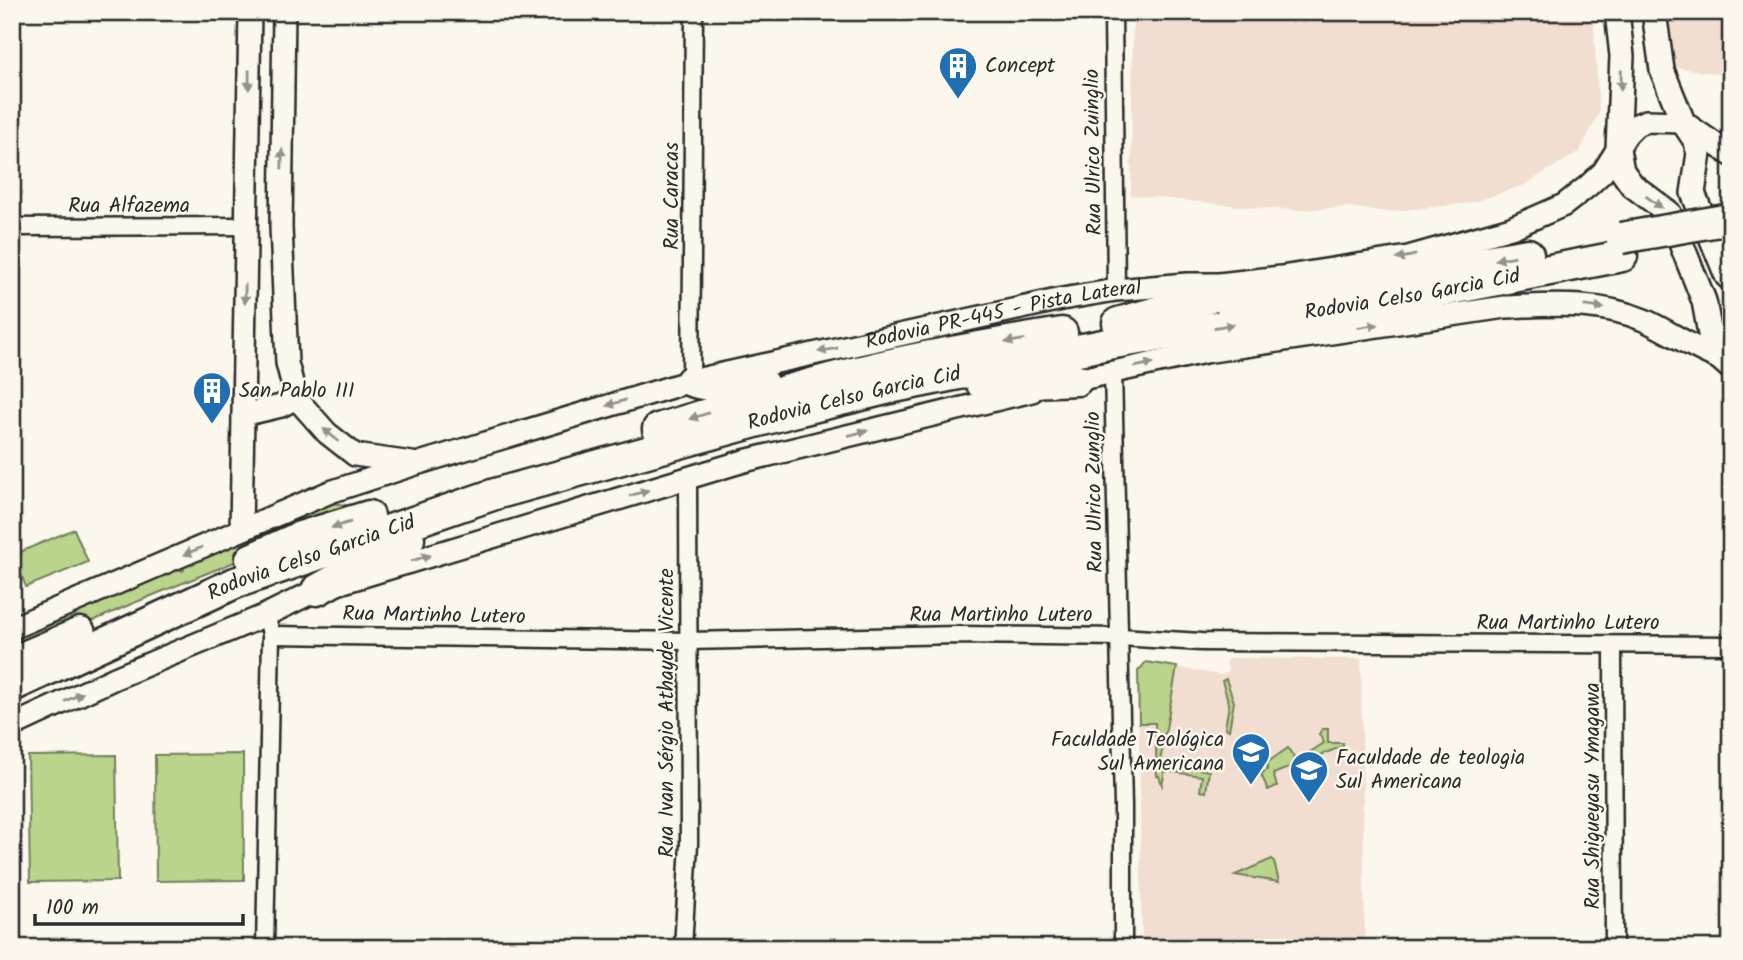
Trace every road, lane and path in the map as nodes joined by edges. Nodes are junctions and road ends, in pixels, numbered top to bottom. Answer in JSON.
{"nodes":[{"id":1,"x":250,"y":12,"type":"edge"},
{"id":2,"x":284,"y":12,"type":"edge"},
{"id":3,"x":694,"y":12,"type":"edge"},
{"id":4,"x":1113,"y":12,"type":"edge"},
{"id":5,"x":1617,"y":12,"type":"edge"},
{"id":6,"x":1654,"y":12,"type":"edge"},
{"id":7,"x":1683,"y":122,"type":"junction"},
{"id":8,"x":1618,"y":149,"type":"junction"},
{"id":9,"x":1731,"y":155,"type":"edge"},
{"id":10,"x":1731,"y":219,"type":"edge"},
{"id":11,"x":246,"y":226,"type":"junction"},
{"id":12,"x":12,"y":227,"type":"edge"},
{"id":13,"x":281,"y":227,"type":"junction"},
{"id":14,"x":1731,"y":239,"type":"edge"},
{"id":15,"x":1622,"y":247,"type":"junction"},
{"id":16,"x":1281,"y":278,"type":"junction"},
{"id":17,"x":1731,"y":279,"type":"edge"},
{"id":18,"x":1116,"y":290,"type":"junction"},
{"id":19,"x":1118,"y":323,"type":"junction"},
{"id":20,"x":1728,"y":363,"type":"edge"},
{"id":21,"x":1113,"y":371,"type":"junction"},
{"id":22,"x":886,"y":377,"type":"junction"},
{"id":23,"x":1077,"y":380,"type":"junction"},
{"id":24,"x":691,"y":381,"type":"junction"},
{"id":25,"x":296,"y":398,"type":"junction"},
{"id":26,"x":243,"y":415,"type":"junction"},
{"id":27,"x":416,"y":464,"type":"junction"},
{"id":28,"x":688,"y":478,"type":"junction"},
{"id":29,"x":495,"y":494,"type":"junction"},
{"id":30,"x":241,"y":530,"type":"junction"},
{"id":31,"x":317,"y":590,"type":"junction"},
{"id":32,"x":269,"y":625,"type":"junction"},
{"id":33,"x":12,"y":628,"type":"edge"},
{"id":34,"x":1120,"y":637,"type":"junction"},
{"id":35,"x":688,"y":641,"type":"junction"},
{"id":36,"x":1614,"y":645,"type":"junction"},
{"id":37,"x":1731,"y":645,"type":"edge"},
{"id":38,"x":12,"y":662,"type":"edge"},
{"id":39,"x":12,"y":686,"type":"edge"},
{"id":40,"x":12,"y":726,"type":"edge"},
{"id":41,"x":265,"y":948,"type":"edge"},
{"id":42,"x":683,"y":948,"type":"edge"},
{"id":43,"x":1124,"y":948,"type":"edge"},
{"id":44,"x":1614,"y":948,"type":"edge"}],
"edges":[{"from":1,"to":11,"type":"street","one_way":true},
{"from":13,"to":2,"type":"street","one_way":true},
{"from":3,"to":24,"type":"street","name":"Rua Caracas"},
{"from":4,"to":18,"type":"street","name":"Rua Ulrico Zuinglio"},
{"from":5,"to":8,"type":"main road","one_way":true},
{"from":6,"to":7,"type":"main road"},
{"from":7,"to":8,"type":"street","name":"Rodovia PR-445 - Pista Lateral"},
{"from":7,"to":9,"type":"street"},
{"from":7,"to":17,"type":"main road"},
{"from":8,"to":16,"type":"street","name":"Rodovia PR-445 - Pista Lateral","one_way":true},
{"from":8,"to":20,"type":"main road","one_way":true},
{"from":10,"to":15,"type":"highway","name":"Rodovia Celso Garcia Cid","bridge":true},
{"from":11,"to":12,"type":"street","name":"Rua Alfazema"},
{"from":11,"to":13,"type":"street"},
{"from":11,"to":26,"type":"street","one_way":true},
{"from":13,"to":25,"type":"street"},
{"from":14,"to":15,"type":"highway","name":"Rodovia Celso Garcia Cid"},
{"from":15,"to":19,"type":"highway","name":"Rodovia Celso Garcia Cid","one_way":true},
{"from":22,"to":15,"type":"highway","name":"Rodovia Celso Garcia Cid","one_way":true},
{"from":16,"to":18,"type":"street","name":"Rodovia PR-445 - Pista Lateral"},
{"from":16,"to":19,"type":"highway"},
{"from":18,"to":24,"type":"street","name":"Rodovia PR-445 - Pista Lateral","one_way":true},
{"from":19,"to":22,"type":"highway","name":"Rodovia Celso Garcia Cid","one_way":true},
{"from":21,"to":20,"type":"street","one_way":true},
{"from":21,"to":23,"type":"street"},
{"from":21,"to":34,"type":"street","name":"Rua Ulrico Zunglio"},
{"from":22,"to":23,"type":"highway"},
{"from":22,"to":24,"type":"highway"},
{"from":22,"to":29,"type":"highway","name":"Rodovia Celso Garcia Cid"},
{"from":22,"to":38,"type":"highway","name":"Rodovia Celso Garcia Cid","one_way":true},
{"from":28,"to":23,"type":"street","name":"Rodovia Celso Garcia Cid","one_way":true},
{"from":24,"to":27,"type":"street","one_way":true},
{"from":25,"to":26,"type":"street"},
{"from":27,"to":25,"type":"street","one_way":true},
{"from":26,"to":30,"type":"street"},
{"from":27,"to":30,"type":"street"},
{"from":31,"to":28,"type":"street","name":"Rodovia Celso Garcia Cid","one_way":true},
{"from":28,"to":35,"type":"street","name":"Rua Ivan Sérgio Athayde Vicente"},
{"from":29,"to":31,"type":"highway"},
{"from":29,"to":39,"type":"highway","name":"Rodovia Celso Garcia Cid"},
{"from":30,"to":33,"type":"street","one_way":true},
{"from":31,"to":32,"type":"street","name":"Rodovia Celso Garcia Cid"},
{"from":32,"to":35,"type":"street","name":"Rua Martinho Lutero"},
{"from":40,"to":32,"type":"street","name":"Rodovia Celso Garcia Cid","one_way":true},
{"from":32,"to":41,"type":"street"},
{"from":34,"to":35,"type":"street","name":"Rua Martinho Lutero"},
{"from":34,"to":36,"type":"street","name":"Rua Martinho Lutero"},
{"from":34,"to":43,"type":"street","name":"Rua Ulrico Zunglio"},
{"from":35,"to":42,"type":"street","name":"Rua Ivan Sérgio Athayde Vicente"},
{"from":36,"to":37,"type":"street","name":"Rua Martinho Lutero"},
{"from":36,"to":44,"type":"street","name":"Rua Shigueyasu Ymagawa"}]}
